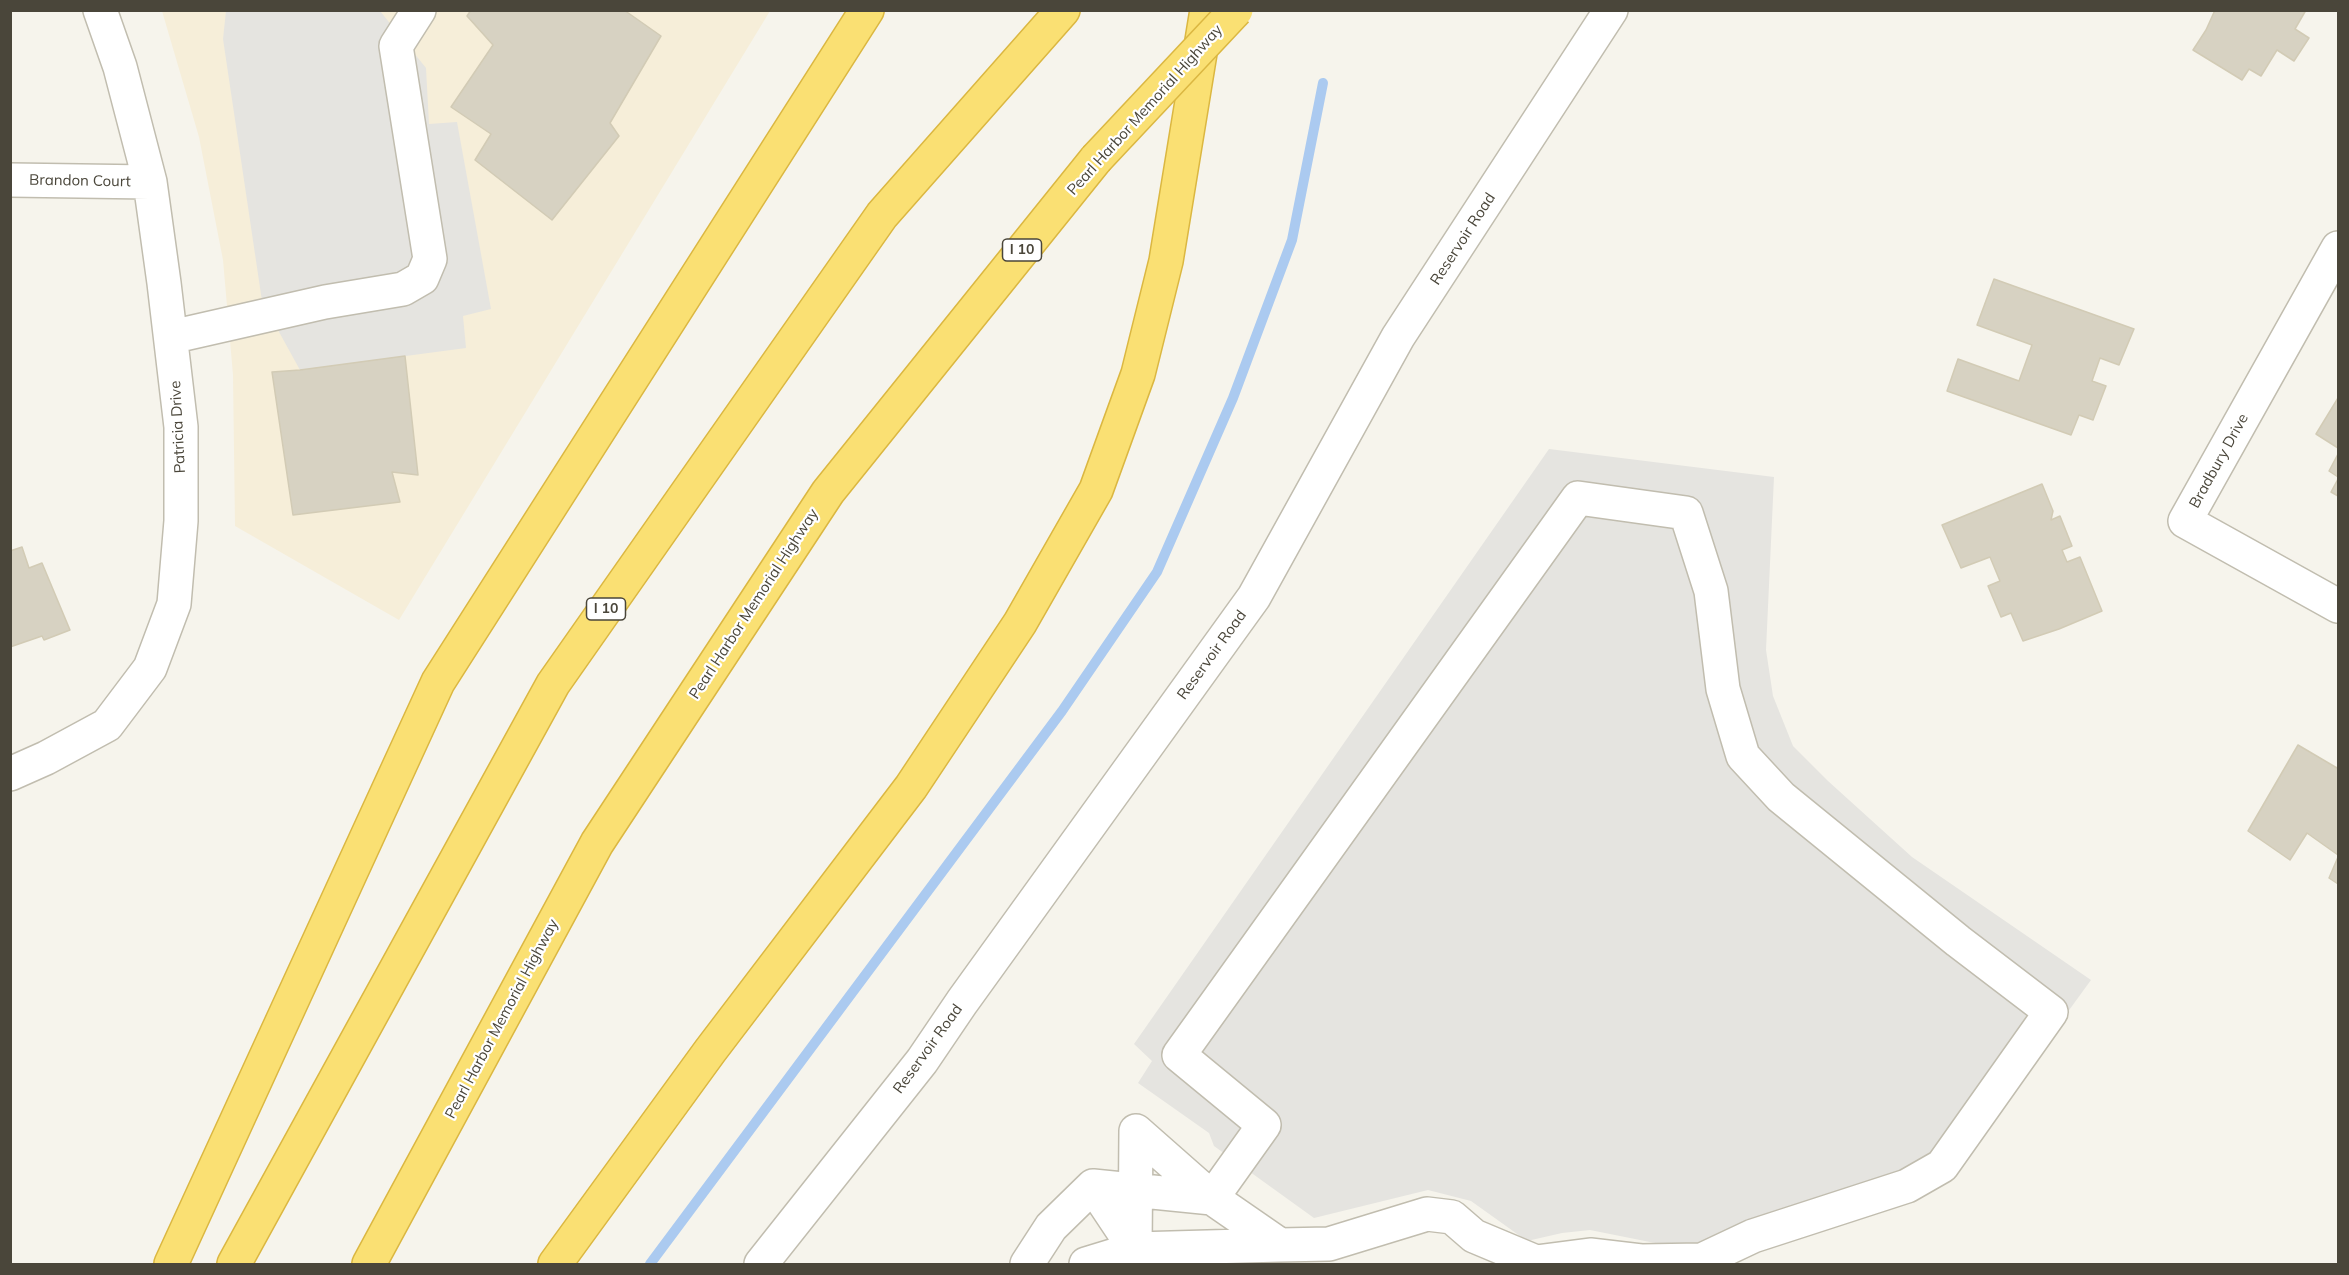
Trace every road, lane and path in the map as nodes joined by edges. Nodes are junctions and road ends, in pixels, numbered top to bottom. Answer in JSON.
{"nodes":[{"id":1,"x":100,"y":10,"type":"edge"},
{"id":2,"x":419,"y":10,"type":"edge"},
{"id":3,"x":867,"y":10,"type":"edge"},
{"id":4,"x":1063,"y":10,"type":"edge"},
{"id":5,"x":1207,"y":10,"type":"edge"},
{"id":6,"x":1236,"y":10,"type":"edge"},
{"id":7,"x":1611,"y":10,"type":"edge"},
{"id":8,"x":10,"y":180,"type":"edge"},
{"id":9,"x":150,"y":182,"type":"junction"},
{"id":10,"x":2338,"y":248,"type":"edge"},
{"id":11,"x":171,"y":337,"type":"junction"},
{"id":12,"x":2338,"y":606,"type":"edge"},
{"id":13,"x":10,"y":774,"type":"edge"},
{"id":14,"x":1093,"y":1186,"type":"junction"},
{"id":15,"x":1136,"y":1190,"type":"junction"},
{"id":16,"x":1212,"y":1198,"type":"junction"},
{"id":17,"x":1280,"y":1245,"type":"junction"},
{"id":18,"x":1135,"y":1249,"type":"junction"},
{"id":19,"x":171,"y":1264,"type":"edge"},
{"id":20,"x":234,"y":1264,"type":"edge"},
{"id":21,"x":369,"y":1264,"type":"edge"},
{"id":22,"x":555,"y":1264,"type":"edge"},
{"id":23,"x":761,"y":1264,"type":"edge"},
{"id":24,"x":1027,"y":1264,"type":"edge"},
{"id":25,"x":1086,"y":1264,"type":"edge"}],
"edges":[{"from":1,"to":9,"type":"street","name":"Patricia Drive"},
{"from":2,"to":11,"type":"street"},
{"from":3,"to":19,"type":"highway"},
{"from":4,"to":20,"type":"highway","number":"I 10"},
{"from":5,"to":22,"type":"highway"},
{"from":6,"to":21,"type":"highway","name":"Pearl Harbor Memorial Highway","number":"I 10","bridge":true},
{"from":7,"to":23,"type":"street","name":"Reservoir Road"},
{"from":8,"to":9,"type":"street","name":"Brandon Court"},
{"from":9,"to":11,"type":"street","name":"Patricia Drive"},
{"from":10,"to":12,"type":"street","name":"Bradbury Drive"},
{"from":11,"to":13,"type":"street","name":"Patricia Drive"},
{"from":14,"to":15,"type":"street"},
{"from":14,"to":18,"type":"street"},
{"from":14,"to":24,"type":"street"},
{"from":15,"to":16,"type":"street"},
{"from":15,"to":16,"type":"street"},
{"from":15,"to":18,"type":"street"},
{"from":16,"to":17,"type":"street"},
{"from":16,"to":17,"type":"street"},
{"from":17,"to":18,"type":"street"},
{"from":18,"to":25,"type":"street"}]}
